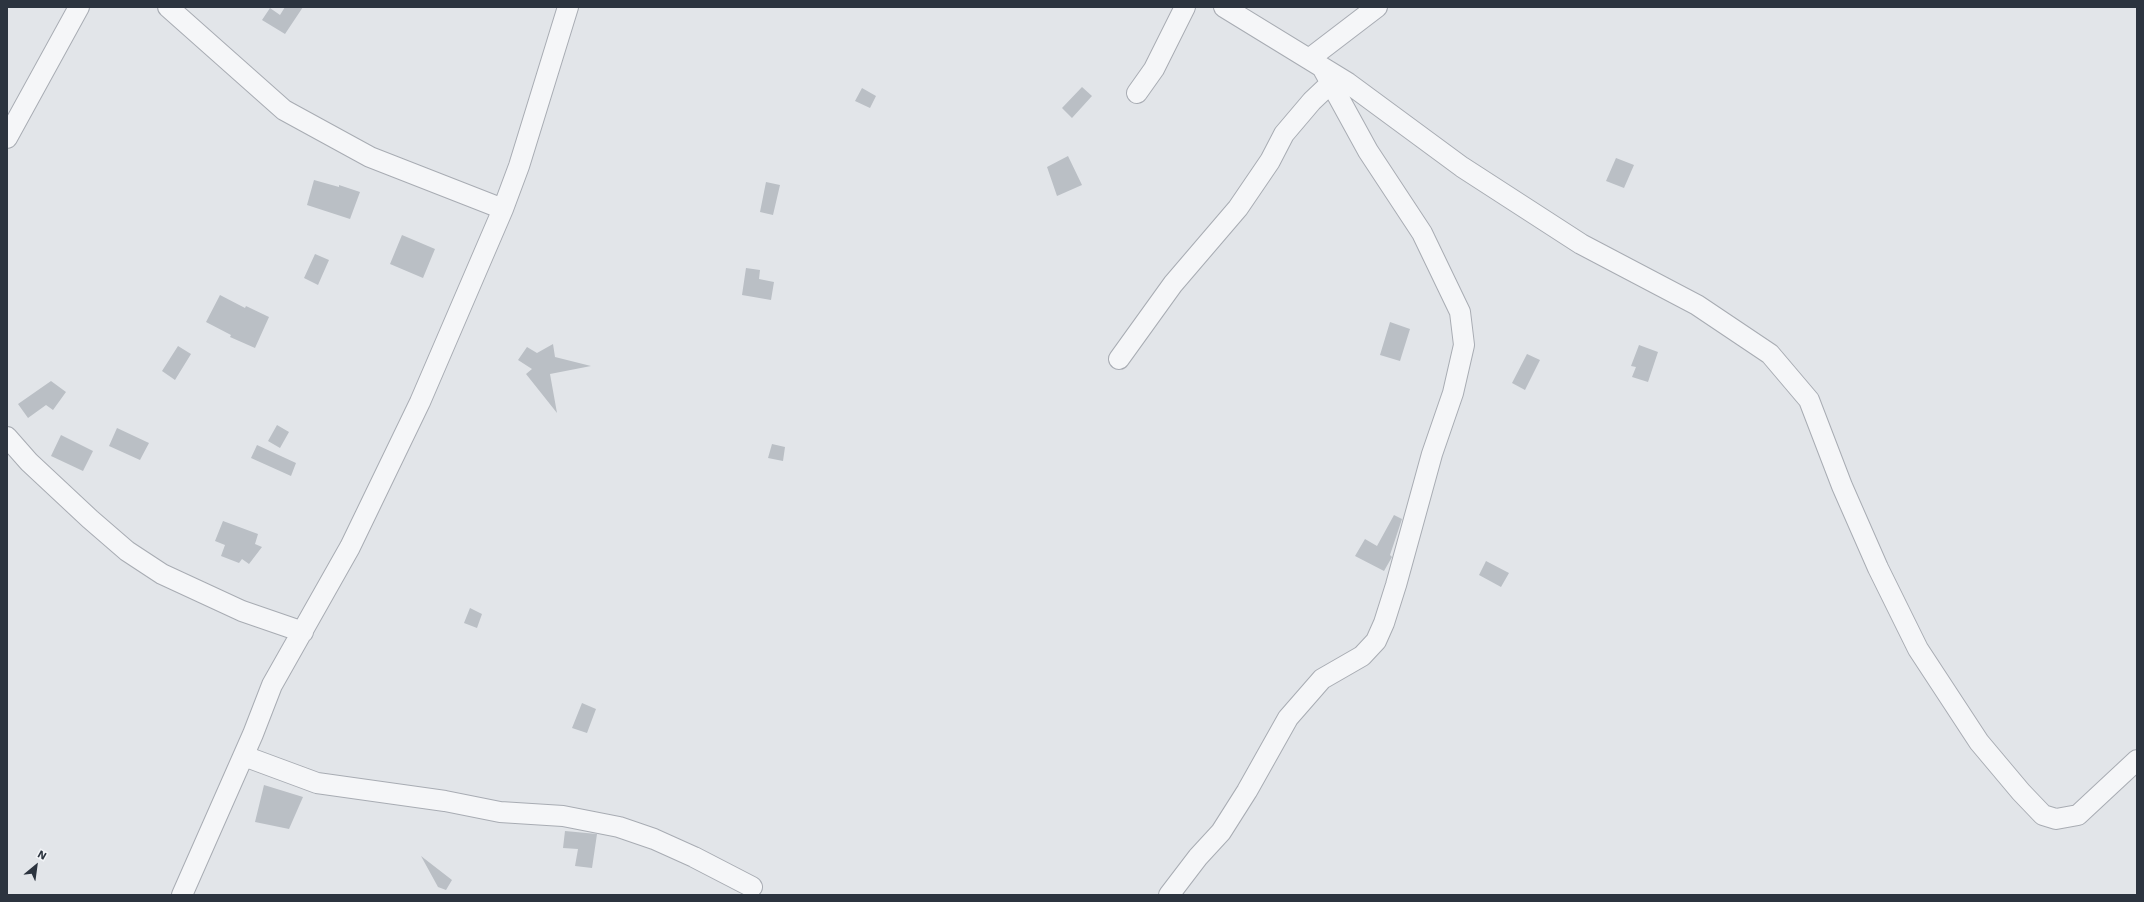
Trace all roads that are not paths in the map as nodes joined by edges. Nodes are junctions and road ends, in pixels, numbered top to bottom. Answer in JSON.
{"nodes":[{"id":1,"x":79,"y":7,"type":"edge"},
{"id":2,"x":168,"y":7,"type":"edge"},
{"id":3,"x":568,"y":7,"type":"edge"},
{"id":4,"x":1185,"y":7,"type":"edge"},
{"id":5,"x":1224,"y":7,"type":"edge"},
{"id":6,"x":1377,"y":7,"type":"edge"},
{"id":7,"x":1321,"y":70,"type":"junction"},
{"id":8,"x":1137,"y":93,"type":"dead end"},
{"id":9,"x":7,"y":138,"type":"edge"},
{"id":10,"x":503,"y":210,"type":"junction"},
{"id":11,"x":1119,"y":359,"type":"dead end"},
{"id":12,"x":7,"y":437,"type":"edge"},
{"id":13,"x":303,"y":632,"type":"junction"},
{"id":14,"x":244,"y":756,"type":"junction"},
{"id":15,"x":2137,"y":760,"type":"edge"},
{"id":16,"x":752,"y":887,"type":"dead end"},
{"id":17,"x":182,"y":895,"type":"edge"},
{"id":18,"x":1169,"y":895,"type":"edge"}],
"edges":[{"from":1,"to":9,"type":"street"},
{"from":2,"to":10,"type":"street"},
{"from":3,"to":10,"type":"street"},
{"from":4,"to":8,"type":"street"},
{"from":5,"to":7,"type":"street"},
{"from":6,"to":7,"type":"street"},
{"from":7,"to":11,"type":"street"},
{"from":7,"to":15,"type":"street"},
{"from":7,"to":18,"type":"street"},
{"from":10,"to":13,"type":"street"},
{"from":12,"to":13,"type":"street"},
{"from":13,"to":14,"type":"street"},
{"from":14,"to":16,"type":"street"},
{"from":14,"to":17,"type":"street"}]}
